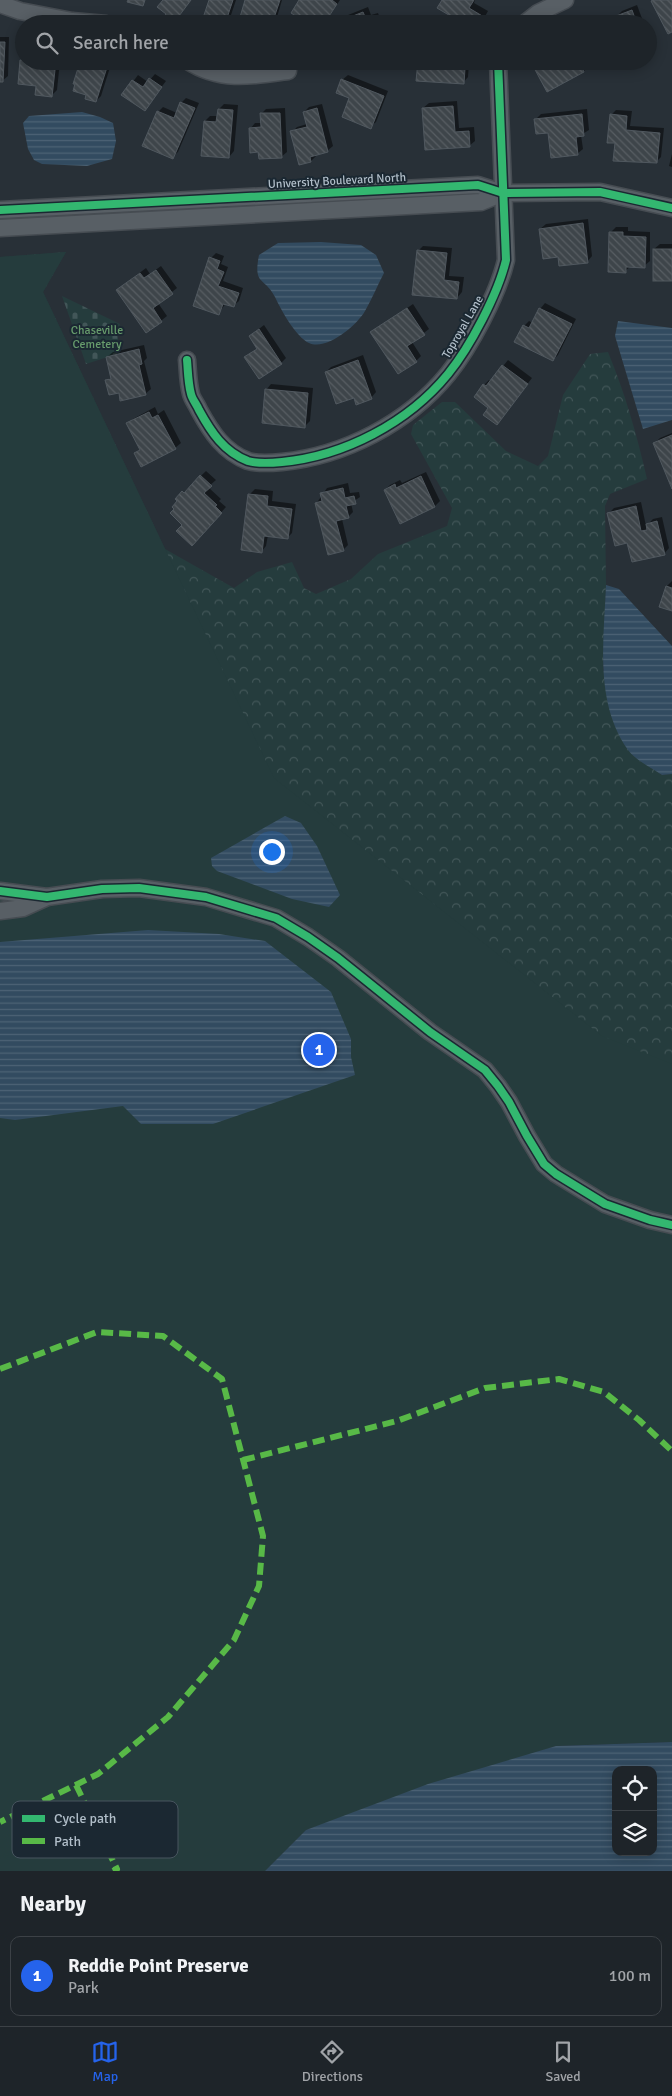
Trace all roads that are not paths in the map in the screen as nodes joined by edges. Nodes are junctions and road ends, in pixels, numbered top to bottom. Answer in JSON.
{"nodes":[{"id":1,"x":565,"y":0,"type":"edge"},
{"id":2,"x":0,"y":4,"type":"edge"},
{"id":3,"x":41,"y":15,"type":"edge"},
{"id":4,"x":534,"y":15,"type":"edge"},
{"id":5,"x":205,"y":70,"type":"edge"},
{"id":6,"x":498,"y":70,"type":"edge"},
{"id":7,"x":288,"y":71,"type":"dead end"},
{"id":8,"x":503,"y":193,"type":"junction"},
{"id":9,"x":672,"y":208,"type":"edge"},
{"id":10,"x":0,"y":210,"type":"edge"},
{"id":11,"x":0,"y":228,"type":"edge"},
{"id":12,"x":187,"y":360,"type":"dead end"},
{"id":13,"x":0,"y":891,"type":"edge"},
{"id":14,"x":47,"y":897,"type":"junction"},
{"id":15,"x":0,"y":911,"type":"edge"},
{"id":16,"x":672,"y":1225,"type":"edge"}],
"edges":[{"from":1,"to":4,"type":"street"},
{"from":2,"to":3,"type":"street"},
{"from":5,"to":7,"type":"street"},
{"from":6,"to":8,"type":"street","name":"Toproyal Lane"},
{"from":8,"to":9,"type":"street","name":"University Boulevard North"},
{"from":8,"to":10,"type":"street","name":"University Boulevard North"},
{"from":8,"to":11,"type":"street","name":"University Boulevard North"},
{"from":8,"to":12,"type":"street","name":"Toproyal Lane"},
{"from":13,"to":14,"type":"street"},
{"from":14,"to":15,"type":"street"},
{"from":14,"to":16,"type":"street"}]}
